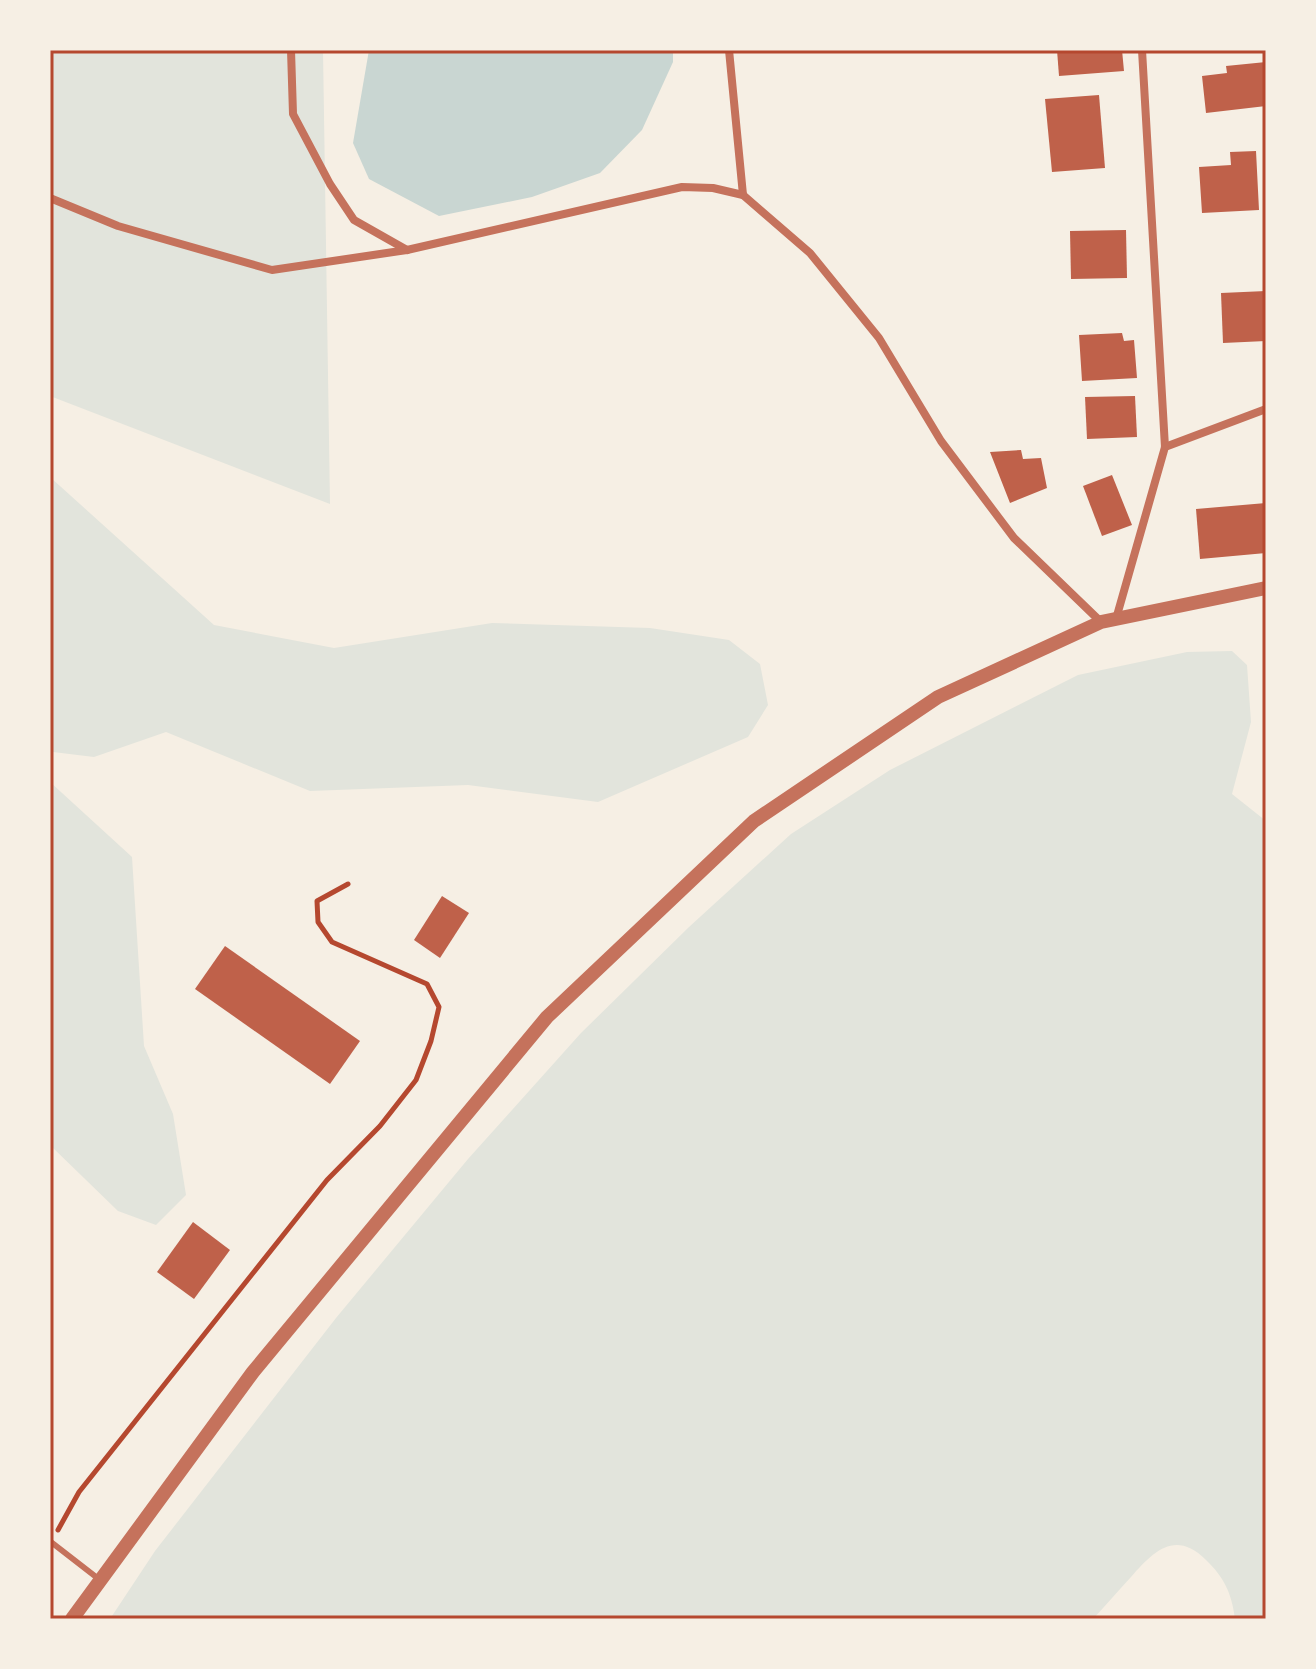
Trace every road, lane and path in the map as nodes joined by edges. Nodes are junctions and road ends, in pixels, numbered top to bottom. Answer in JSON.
{"nodes":[{"id":1,"x":291,"y":50,"type":"edge"},
{"id":2,"x":729,"y":50,"type":"edge"},
{"id":3,"x":1142,"y":50,"type":"edge"},
{"id":4,"x":743,"y":195,"type":"junction"},
{"id":5,"x":50,"y":198,"type":"edge"},
{"id":6,"x":407,"y":250,"type":"junction"},
{"id":7,"x":1266,"y":409,"type":"edge"},
{"id":8,"x":1165,"y":447,"type":"junction"},
{"id":9,"x":1266,"y":588,"type":"edge"},
{"id":10,"x":1109,"y":620,"type":"junction"},
{"id":11,"x":348,"y":884,"type":"dead end"},
{"id":12,"x":51,"y":1542,"type":"edge"},
{"id":13,"x":100,"y":1580,"type":"junction"},
{"id":14,"x":72,"y":1619,"type":"edge"}],
"edges":[{"from":1,"to":6,"type":"street"},
{"from":2,"to":4,"type":"street"},
{"from":3,"to":8,"type":"street"},
{"from":4,"to":6,"type":"street"},
{"from":4,"to":10,"type":"street"},
{"from":5,"to":6,"type":"street"},
{"from":7,"to":8,"type":"street"},
{"from":8,"to":10,"type":"street"},
{"from":9,"to":10,"type":"street"},
{"from":10,"to":13,"type":"street"},
{"from":11,"to":12,"type":"path"},
{"from":12,"to":13,"type":"lane"},
{"from":13,"to":14,"type":"street"}]}
